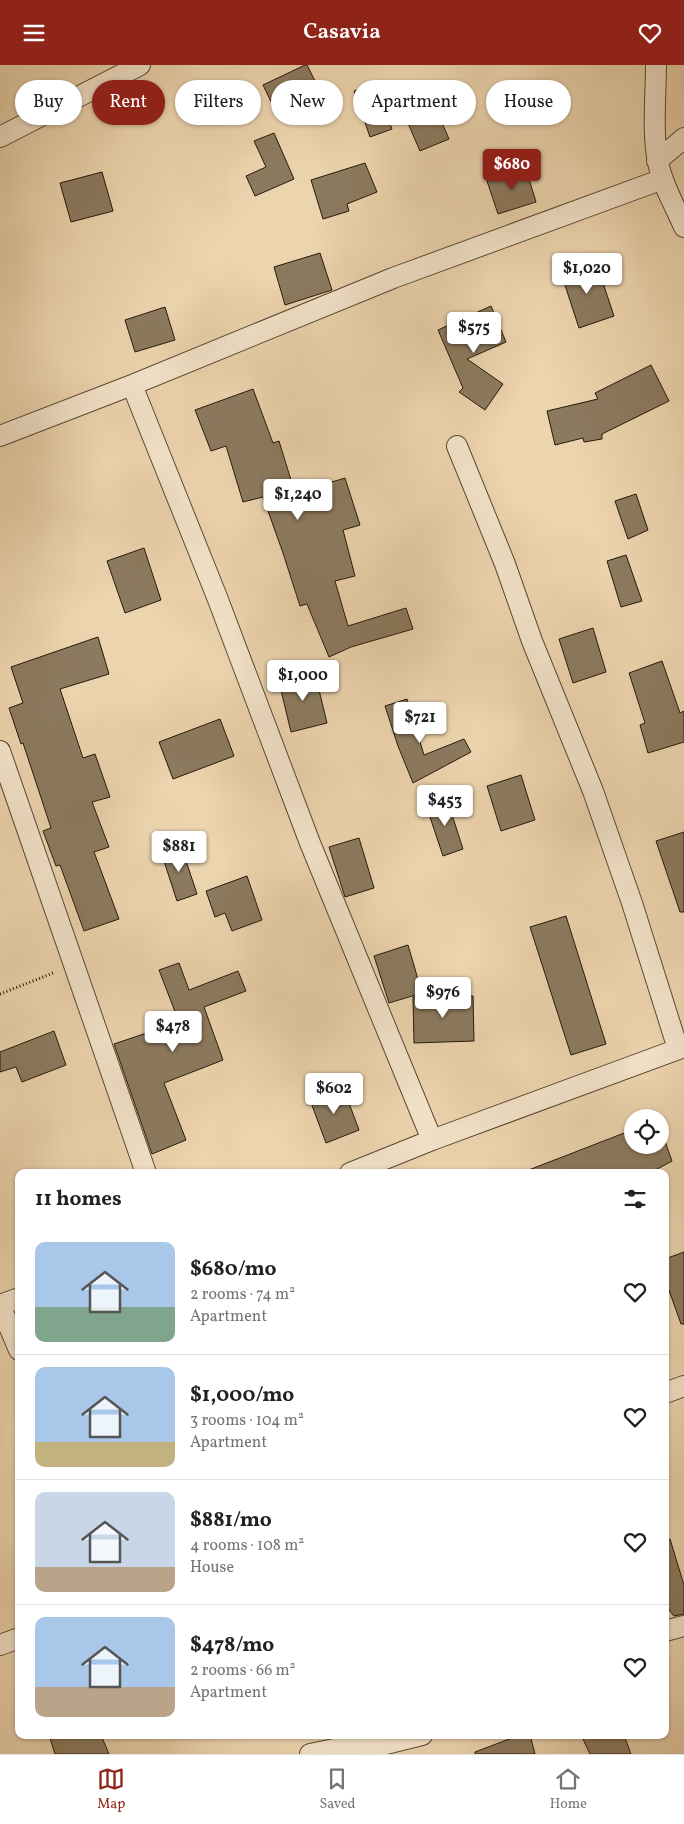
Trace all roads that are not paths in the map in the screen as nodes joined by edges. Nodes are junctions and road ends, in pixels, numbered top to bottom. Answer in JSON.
{"nodes":[{"id":1,"x":140,"y":65,"type":"edge"},
{"id":2,"x":656,"y":65,"type":"edge"},
{"id":3,"x":0,"y":137,"type":"edge"},
{"id":4,"x":684,"y":138,"type":"edge"},
{"id":5,"x":660,"y":170,"type":"junction"},
{"id":6,"x":684,"y":227,"type":"edge"},
{"id":7,"x":132,"y":385,"type":"junction"},
{"id":8,"x":0,"y":436,"type":"edge"},
{"id":9,"x":457,"y":446,"type":"dead end"},
{"id":10,"x":0,"y":751,"type":"edge"},
{"id":11,"x":681,"y":1048,"type":"edge"},
{"id":12,"x":432,"y":1140,"type":"junction"},
{"id":13,"x":145,"y":1169,"type":"edge"},
{"id":14,"x":360,"y":1169,"type":"edge"},
{"id":15,"x":15,"y":1299,"type":"edge"},
{"id":16,"x":0,"y":1305,"type":"edge"},
{"id":17,"x":15,"y":1340,"type":"edge"},
{"id":18,"x":684,"y":1386,"type":"edge"},
{"id":19,"x":669,"y":1392,"type":"edge"},
{"id":20,"x":684,"y":1626,"type":"edge"},
{"id":21,"x":669,"y":1630,"type":"edge"},
{"id":22,"x":15,"y":1639,"type":"edge"},
{"id":23,"x":0,"y":1645,"type":"edge"},
{"id":24,"x":406,"y":1739,"type":"edge"},
{"id":25,"x":341,"y":1751,"type":"edge"},
{"id":26,"x":310,"y":1754,"type":"edge"}],
"edges":[{"from":1,"to":3,"type":"street"},
{"from":2,"to":5,"type":"street"},
{"from":4,"to":5,"type":"street"},
{"from":5,"to":6,"type":"street"},
{"from":5,"to":7,"type":"street"},
{"from":7,"to":8,"type":"street"},
{"from":7,"to":12,"type":"street"},
{"from":9,"to":11,"type":"street"},
{"from":10,"to":13,"type":"street"},
{"from":11,"to":12,"type":"street"},
{"from":12,"to":14,"type":"street"},
{"from":15,"to":16,"type":"street"},
{"from":16,"to":17,"type":"street"},
{"from":18,"to":19,"type":"street"},
{"from":20,"to":21,"type":"street"},
{"from":22,"to":23,"type":"street"},
{"from":24,"to":25,"type":"street"},
{"from":25,"to":26,"type":"street"}]}
